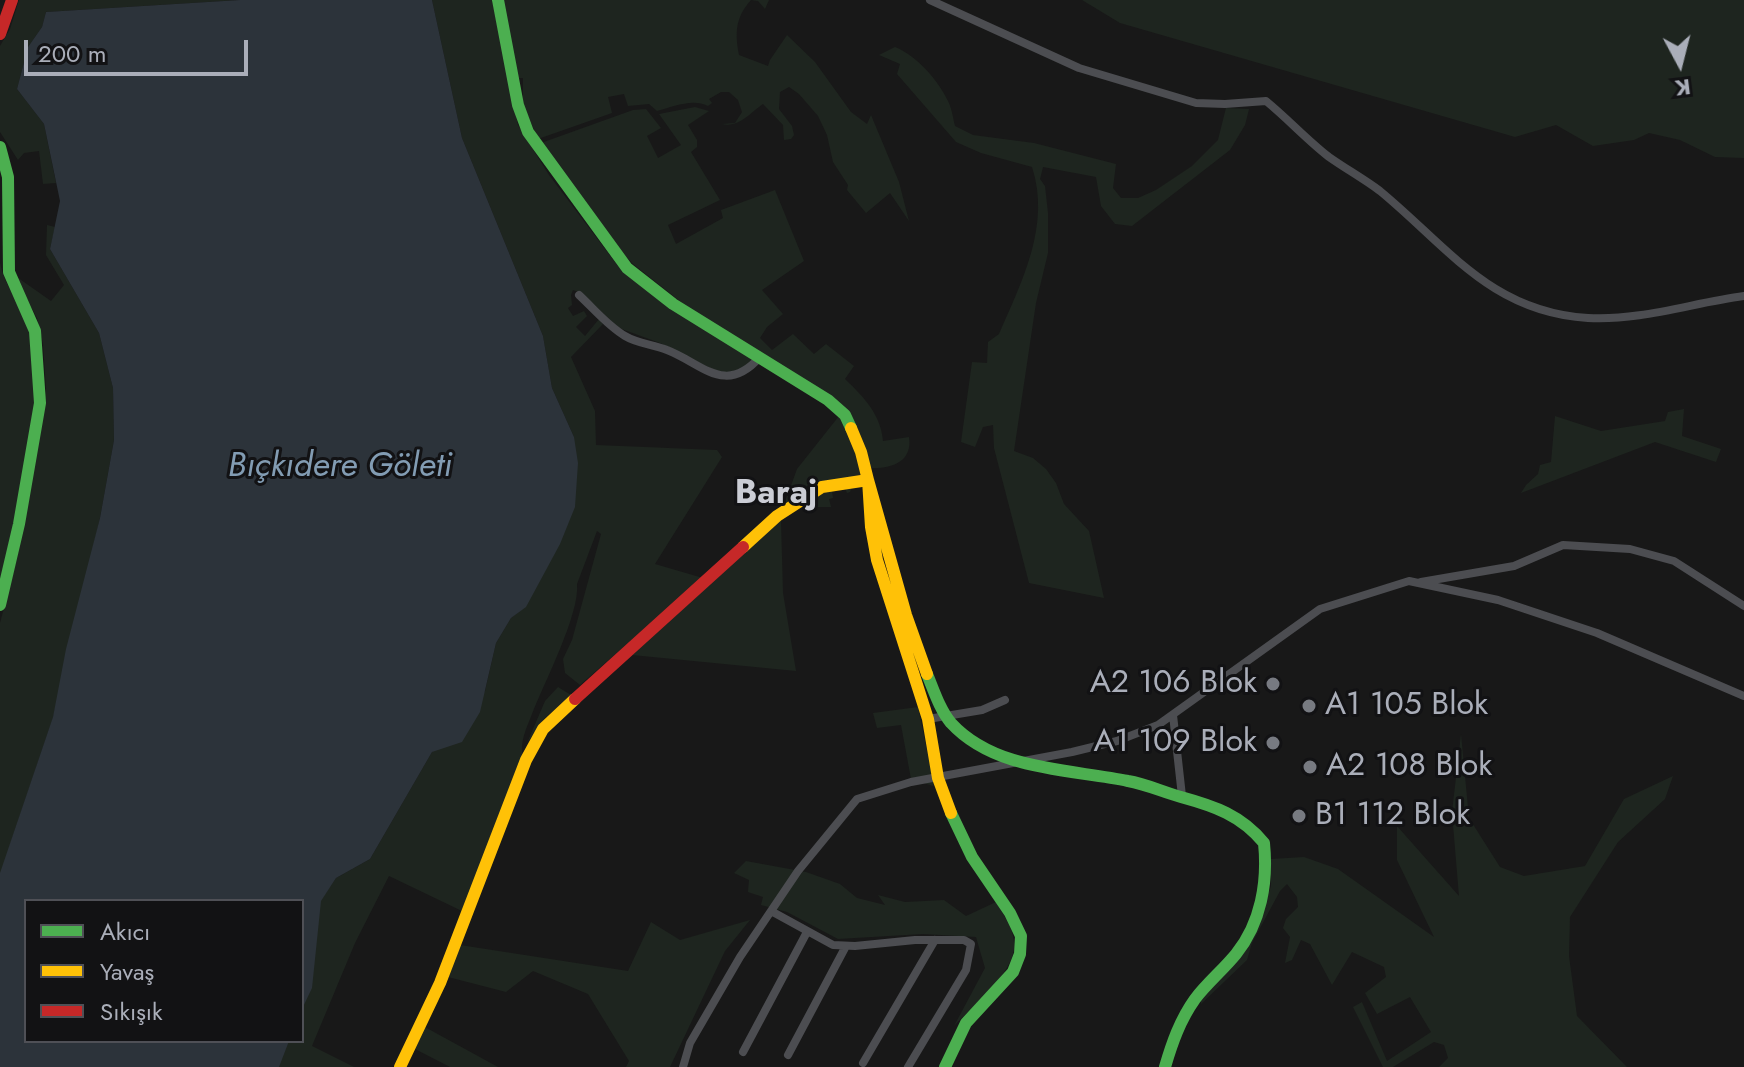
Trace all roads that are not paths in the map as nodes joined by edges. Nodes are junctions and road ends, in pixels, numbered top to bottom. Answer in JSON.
{"nodes":[{"id":1,"x":12,"y":0,"type":"edge"},
{"id":2,"x":498,"y":0,"type":"edge"},
{"id":3,"x":930,"y":0,"type":"edge"},
{"id":4,"x":0,"y":34,"type":"edge"},
{"id":5,"x":0,"y":147,"type":"edge"},
{"id":6,"x":579,"y":295,"type":"dead end"},
{"id":7,"x":1744,"y":296,"type":"edge"},
{"id":8,"x":760,"y":357,"type":"junction"},
{"id":9,"x":868,"y":480,"type":"junction"},
{"id":10,"x":1416,"y":583,"type":"junction"},
{"id":11,"x":0,"y":605,"type":"edge"},
{"id":12,"x":1744,"y":606,"type":"edge"},
{"id":13,"x":1744,"y":696,"type":"edge"},
{"id":14,"x":1005,"y":700,"type":"dead end"},
{"id":15,"x":945,"y":714,"type":"junction"},
{"id":16,"x":1173,"y":715,"type":"junction"},
{"id":17,"x":928,"y":719,"type":"junction"},
{"id":18,"x":1023,"y":761,"type":"junction"},
{"id":19,"x":938,"y":778,"type":"junction"},
{"id":20,"x":1182,"y":796,"type":"junction"},
{"id":21,"x":771,"y":911,"type":"junction"},
{"id":22,"x":807,"y":932,"type":"junction"},
{"id":23,"x":935,"y":940,"type":"junction"},
{"id":24,"x":846,"y":946,"type":"junction"},
{"id":25,"x":743,"y":1052,"type":"dead end"},
{"id":26,"x":788,"y":1055,"type":"dead end"},
{"id":27,"x":863,"y":1063,"type":"dead end"},
{"id":28,"x":400,"y":1067,"type":"edge"},
{"id":29,"x":683,"y":1067,"type":"edge"},
{"id":30,"x":908,"y":1067,"type":"edge"},
{"id":31,"x":945,"y":1067,"type":"edge"},
{"id":32,"x":1165,"y":1067,"type":"edge"}],
"edges":[{"from":1,"to":4,"type":"street"},
{"from":2,"to":8,"type":"street"},
{"from":3,"to":7,"type":"street"},
{"from":5,"to":11,"type":"street"},
{"from":6,"to":8,"type":"street"},
{"from":8,"to":9,"type":"street"},
{"from":9,"to":15,"type":"street"},
{"from":9,"to":17,"type":"street"},
{"from":9,"to":28,"type":"street"},
{"from":10,"to":12,"type":"street"},
{"from":10,"to":13,"type":"street"},
{"from":10,"to":16,"type":"street"},
{"from":14,"to":15,"type":"street"},
{"from":15,"to":17,"type":"street"},
{"from":15,"to":18,"type":"street"},
{"from":16,"to":18,"type":"street"},
{"from":16,"to":20,"type":"street"},
{"from":17,"to":19,"type":"street"},
{"from":18,"to":19,"type":"street"},
{"from":18,"to":20,"type":"street"},
{"from":19,"to":21,"type":"street"},
{"from":19,"to":31,"type":"street"},
{"from":20,"to":32,"type":"street"},
{"from":21,"to":22,"type":"street"},
{"from":21,"to":29,"type":"street"},
{"from":22,"to":24,"type":"street"},
{"from":22,"to":25,"type":"street"},
{"from":23,"to":24,"type":"street"},
{"from":23,"to":27,"type":"street"},
{"from":23,"to":30,"type":"street"},
{"from":24,"to":26,"type":"street"}]}
